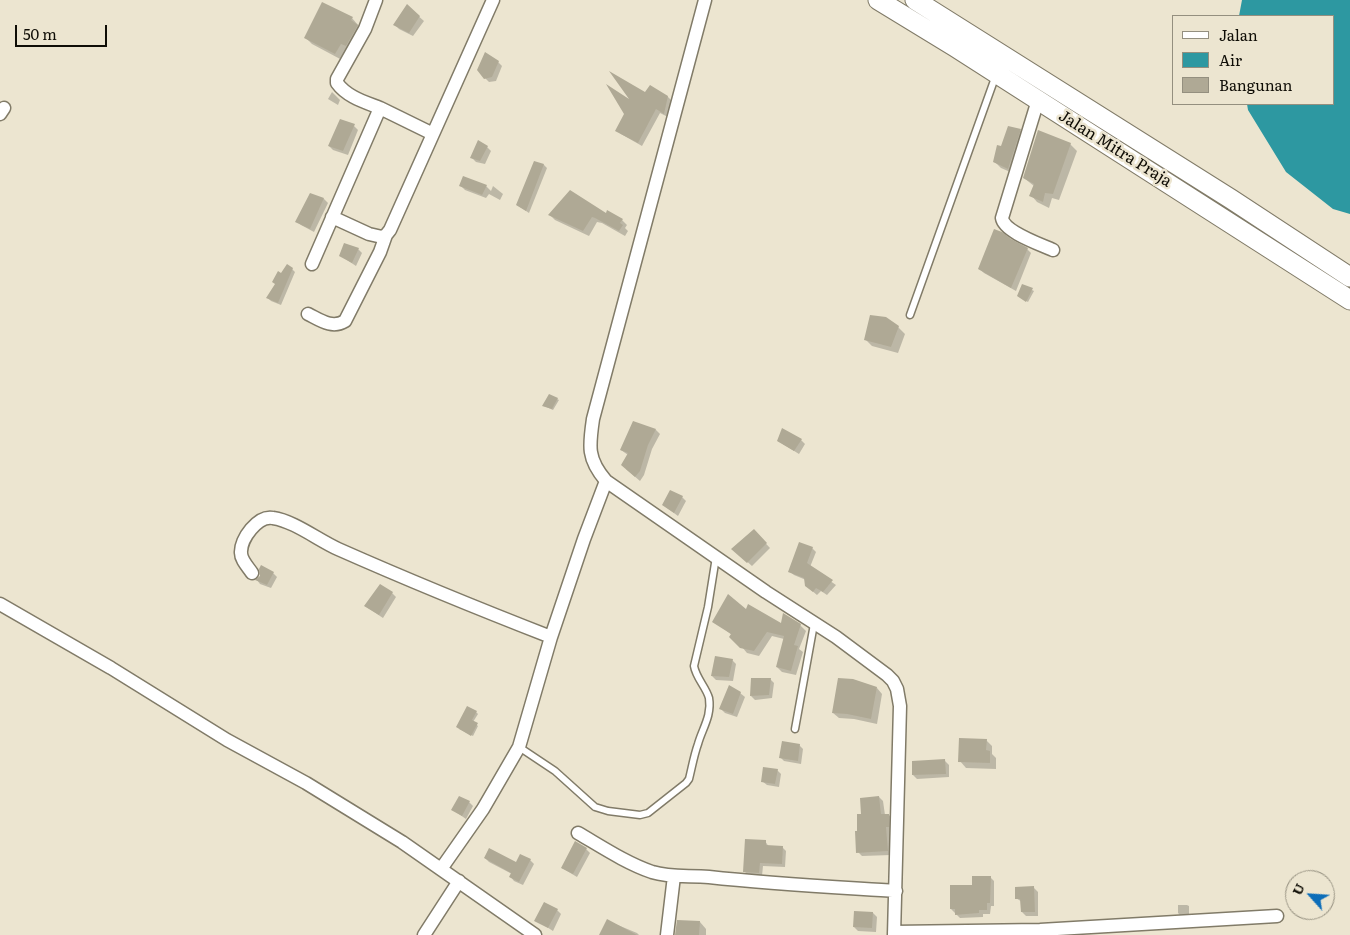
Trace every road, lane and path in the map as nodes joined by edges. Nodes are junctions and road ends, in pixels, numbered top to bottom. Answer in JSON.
{"nodes":[{"id":1,"x":376,"y":0,"type":"edge"},
{"id":2,"x":493,"y":0,"type":"edge"},
{"id":3,"x":704,"y":0,"type":"edge"},
{"id":4,"x":878,"y":0,"type":"edge"},
{"id":5,"x":915,"y":0,"type":"edge"},
{"id":6,"x":996,"y":74,"type":"junction"},
{"id":7,"x":1038,"y":100,"type":"junction"},
{"id":8,"x":380,"y":108,"type":"junction"},
{"id":9,"x":433,"y":134,"type":"junction"},
{"id":10,"x":332,"y":217,"type":"junction"},
{"id":11,"x":386,"y":235,"type":"junction"},
{"id":12,"x":1053,"y":250,"type":"dead end"},
{"id":13,"x":312,"y":264,"type":"dead end"},
{"id":14,"x":1350,"y":277,"type":"edge"},
{"id":15,"x":1350,"y":300,"type":"edge"},
{"id":16,"x":308,"y":314,"type":"dead end"},
{"id":17,"x":910,"y":316,"type":"dead end"},
{"id":18,"x":606,"y":481,"type":"junction"},
{"id":19,"x":716,"y":558,"type":"junction"},
{"id":20,"x":252,"y":572,"type":"dead end"},
{"id":21,"x":0,"y":604,"type":"edge"},
{"id":22,"x":814,"y":624,"type":"junction"},
{"id":23,"x":551,"y":637,"type":"junction"},
{"id":24,"x":795,"y":729,"type":"dead end"},
{"id":25,"x":519,"y":747,"type":"junction"},
{"id":26,"x":578,"y":833,"type":"dead end"},
{"id":27,"x":441,"y":869,"type":"junction"},
{"id":28,"x":674,"y":876,"type":"junction"},
{"id":29,"x":459,"y":881,"type":"junction"},
{"id":30,"x":896,"y":891,"type":"junction"},
{"id":31,"x":1277,"y":916,"type":"dead end"},
{"id":32,"x":894,"y":934,"type":"edge"},
{"id":33,"x":424,"y":935,"type":"edge"},
{"id":34,"x":535,"y":935,"type":"edge"},
{"id":35,"x":667,"y":935,"type":"edge"}],
"edges":[{"from":1,"to":8,"type":"street"},
{"from":2,"to":9,"type":"street"},
{"from":3,"to":18,"type":"street"},
{"from":4,"to":6,"type":"street","name":"Jalan Mitra Praja"},
{"from":5,"to":14,"type":"street","name":"Jalan Mitra Praja"},
{"from":6,"to":7,"type":"street","name":"Jalan Mitra Praja"},
{"from":6,"to":17,"type":"lane"},
{"from":7,"to":12,"type":"street"},
{"from":7,"to":15,"type":"street","name":"Jalan Mitra Praja"},
{"from":8,"to":9,"type":"street"},
{"from":8,"to":10,"type":"street"},
{"from":9,"to":11,"type":"street"},
{"from":10,"to":11,"type":"street"},
{"from":10,"to":13,"type":"street"},
{"from":11,"to":16,"type":"street"},
{"from":18,"to":19,"type":"street"},
{"from":18,"to":23,"type":"street"},
{"from":19,"to":22,"type":"street"},
{"from":19,"to":25,"type":"lane"},
{"from":20,"to":23,"type":"street"},
{"from":21,"to":27,"type":"street"},
{"from":22,"to":24,"type":"lane"},
{"from":22,"to":30,"type":"street"},
{"from":23,"to":25,"type":"street"},
{"from":25,"to":27,"type":"street"},
{"from":26,"to":28,"type":"street"},
{"from":27,"to":29,"type":"street"},
{"from":28,"to":30,"type":"street"},
{"from":28,"to":35,"type":"street"},
{"from":29,"to":33,"type":"street"},
{"from":29,"to":34,"type":"street"},
{"from":30,"to":32,"type":"street"},
{"from":31,"to":32,"type":"street"}]}
